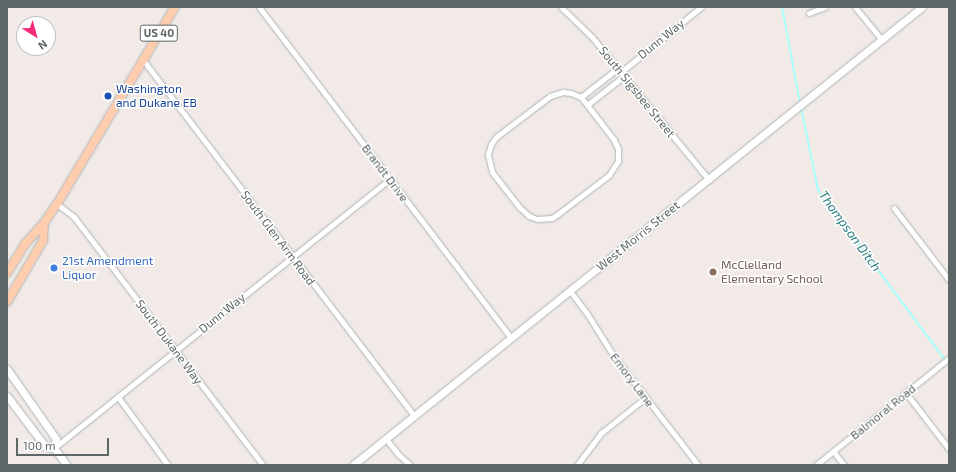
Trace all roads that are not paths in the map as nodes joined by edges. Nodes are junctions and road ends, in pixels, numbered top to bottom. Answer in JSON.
{"nodes":[{"id":1,"x":175,"y":7,"type":"edge"},
{"id":2,"x":259,"y":7,"type":"edge"},
{"id":3,"x":561,"y":7,"type":"edge"},
{"id":4,"x":701,"y":7,"type":"edge"},
{"id":5,"x":825,"y":7,"type":"edge"},
{"id":6,"x":855,"y":7,"type":"edge"},
{"id":7,"x":922,"y":7,"type":"edge"},
{"id":8,"x":809,"y":13,"type":"dead end"},
{"id":9,"x":882,"y":40,"type":"junction"},
{"id":10,"x":143,"y":60,"type":"junction"},
{"id":11,"x":621,"y":72,"type":"junction"},
{"id":12,"x":581,"y":97,"type":"junction"},
{"id":13,"x":587,"y":105,"type":"junction"},
{"id":14,"x":390,"y":179,"type":"junction"},
{"id":15,"x":709,"y":180,"type":"junction"},
{"id":16,"x":57,"y":204,"type":"junction"},
{"id":17,"x":894,"y":208,"type":"dead end"},
{"id":18,"x":44,"y":223,"type":"junction"},
{"id":19,"x":293,"y":257,"type":"junction"},
{"id":20,"x":7,"y":272,"type":"edge"},
{"id":21,"x":949,"y":280,"type":"edge"},
{"id":22,"x":570,"y":291,"type":"junction"},
{"id":23,"x":7,"y":302,"type":"edge"},
{"id":24,"x":511,"y":338,"type":"junction"},
{"id":25,"x":176,"y":350,"type":"junction"},
{"id":26,"x":949,"y":358,"type":"edge"},
{"id":27,"x":7,"y":369,"type":"edge"},
{"id":28,"x":906,"y":393,"type":"junction"},
{"id":29,"x":7,"y":396,"type":"edge"},
{"id":30,"x":118,"y":397,"type":"junction"},
{"id":31,"x":645,"y":398,"type":"junction"},
{"id":32,"x":414,"y":416,"type":"junction"},
{"id":33,"x":386,"y":438,"type":"junction"},
{"id":34,"x":54,"y":448,"type":"junction"},
{"id":35,"x":949,"y":449,"type":"edge"},
{"id":36,"x":834,"y":451,"type":"junction"},
{"id":37,"x":67,"y":465,"type":"edge"},
{"id":38,"x":168,"y":465,"type":"edge"},
{"id":39,"x":263,"y":465,"type":"edge"},
{"id":40,"x":354,"y":465,"type":"edge"},
{"id":41,"x":410,"y":465,"type":"edge"},
{"id":42,"x":577,"y":465,"type":"edge"},
{"id":43,"x":698,"y":465,"type":"edge"},
{"id":44,"x":816,"y":465,"type":"edge"},
{"id":45,"x":844,"y":465,"type":"edge"}],
"edges":[{"from":1,"to":10,"type":"main road","number":"US 40"},
{"from":2,"to":14,"type":"street","name":"Brandt Drive"},
{"from":3,"to":11,"type":"street","name":"South Sigsbee Street"},
{"from":4,"to":11,"type":"street","name":"Dunn Way"},
{"from":5,"to":8,"type":"street"},
{"from":6,"to":9,"type":"street"},
{"from":7,"to":9,"type":"street","name":"West Morris Street"},
{"from":9,"to":15,"type":"street","name":"West Morris Street"},
{"from":10,"to":16,"type":"main road","number":"US 40"},
{"from":10,"to":19,"type":"street","name":"South Glen Arm Road"},
{"from":11,"to":12,"type":"street"},
{"from":11,"to":13,"type":"street"},
{"from":11,"to":15,"type":"street","name":"South Sigsbee Street"},
{"from":12,"to":13,"type":"street"},
{"from":12,"to":13,"type":"street"},
{"from":14,"to":19,"type":"street","name":"Dunn Way"},
{"from":14,"to":24,"type":"street","name":"Brandt Drive"},
{"from":15,"to":22,"type":"street","name":"West Morris Street"},
{"from":16,"to":18,"type":"main road","number":"US 40"},
{"from":16,"to":25,"type":"street","name":"South Dukane Way"},
{"from":17,"to":21,"type":"street"},
{"from":18,"to":20,"type":"main road"},
{"from":18,"to":23,"type":"main road","number":"US 40"},
{"from":19,"to":25,"type":"street","name":"Dunn Way"},
{"from":19,"to":32,"type":"street","name":"South Glen Arm Road"},
{"from":22,"to":24,"type":"street","name":"West Morris Street"},
{"from":22,"to":31,"type":"street","name":"Emory Lane"},
{"from":24,"to":32,"type":"street","name":"West Morris Street"},
{"from":25,"to":30,"type":"street","name":"Dunn Way"},
{"from":25,"to":39,"type":"street","name":"South Dukane Way"},
{"from":26,"to":28,"type":"street","name":"Balmoral Road"},
{"from":27,"to":34,"type":"street"},
{"from":28,"to":35,"type":"street"},
{"from":28,"to":36,"type":"street","name":"Balmoral Road"},
{"from":29,"to":34,"type":"street"},
{"from":30,"to":34,"type":"street","name":"Dunn Way"},
{"from":30,"to":38,"type":"street"},
{"from":31,"to":42,"type":"street"},
{"from":31,"to":43,"type":"street","name":"Emory Lane"},
{"from":32,"to":33,"type":"street","name":"West Morris Street"},
{"from":33,"to":40,"type":"street","name":"West Morris Street"},
{"from":33,"to":41,"type":"street"},
{"from":34,"to":37,"type":"street"},
{"from":36,"to":44,"type":"street","name":"Balmoral Road"},
{"from":36,"to":45,"type":"street"}]}
